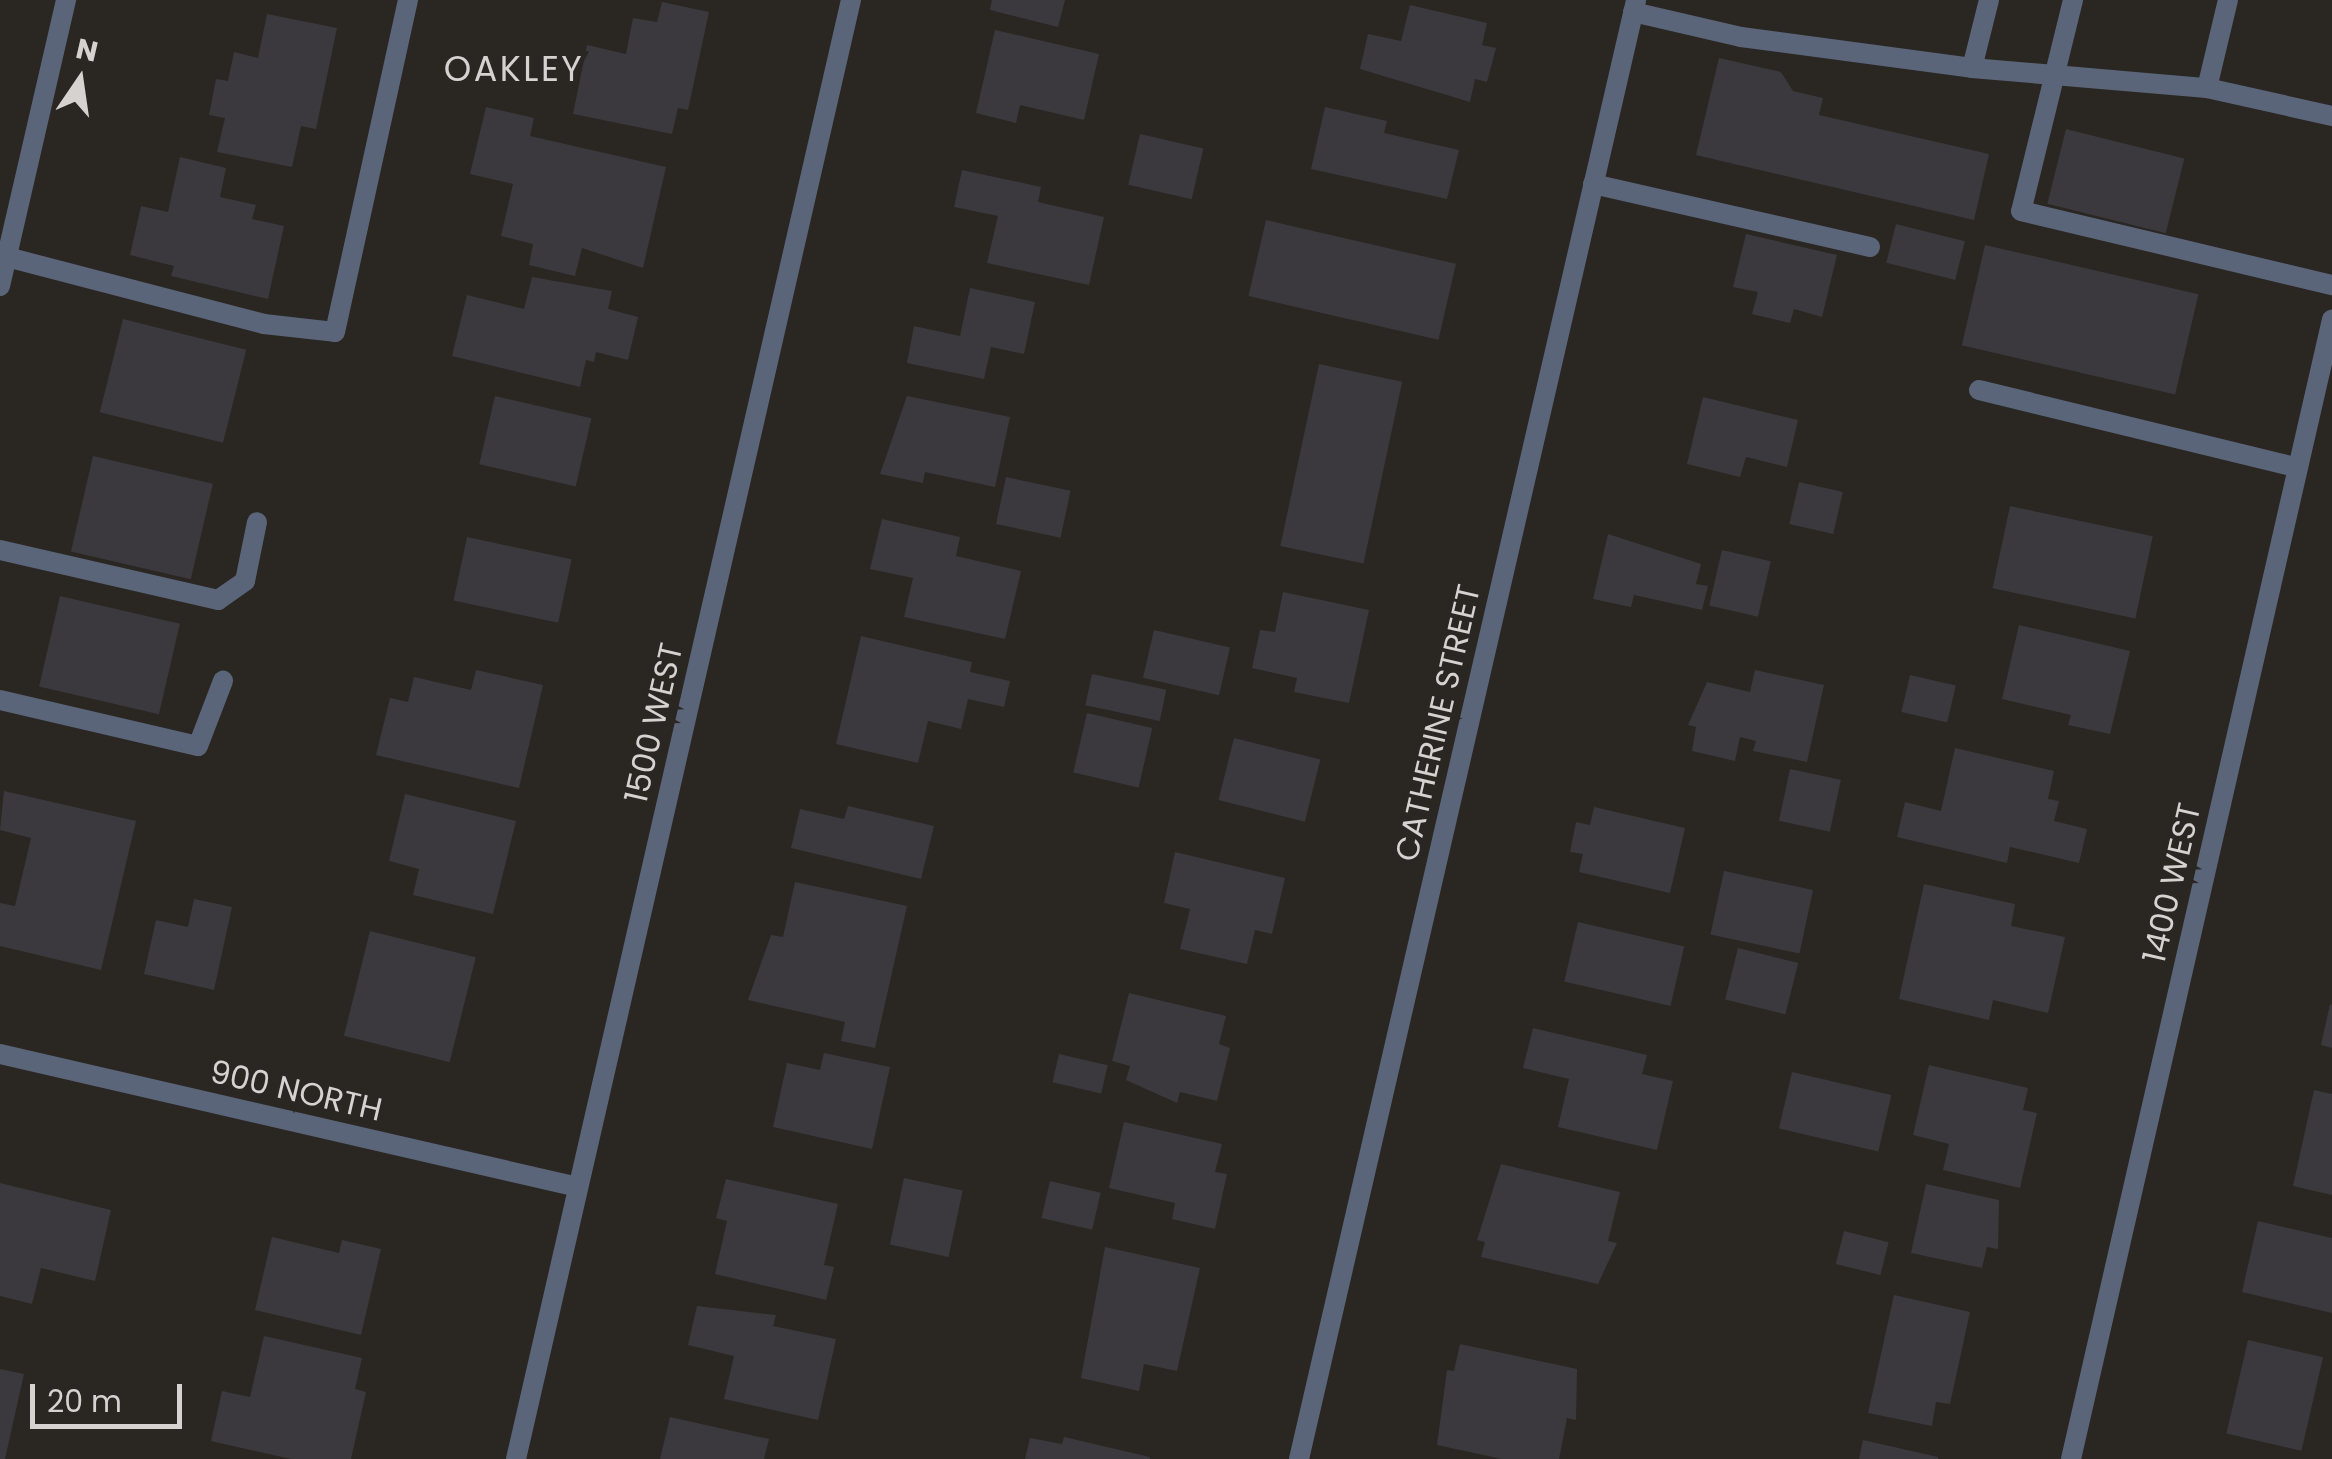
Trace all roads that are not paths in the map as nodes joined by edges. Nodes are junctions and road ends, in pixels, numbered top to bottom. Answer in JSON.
{"nodes":[{"id":1,"x":66,"y":0,"type":"edge"},
{"id":2,"x":408,"y":0,"type":"edge"},
{"id":3,"x":851,"y":0,"type":"edge"},
{"id":4,"x":1989,"y":0,"type":"edge"},
{"id":5,"x":2073,"y":0,"type":"edge"},
{"id":6,"x":2228,"y":0,"type":"edge"},
{"id":7,"x":1635,"y":6,"type":"edge"},
{"id":8,"x":1972,"y":68,"type":"junction"},
{"id":9,"x":2055,"y":72,"type":"junction"},
{"id":10,"x":2207,"y":88,"type":"junction"},
{"id":11,"x":2332,"y":116,"type":"edge"},
{"id":12,"x":1593,"y":184,"type":"junction"},
{"id":13,"x":1870,"y":248,"type":"dead end"},
{"id":14,"x":6,"y":257,"type":"junction"},
{"id":15,"x":2332,"y":285,"type":"edge"},
{"id":16,"x":0,"y":286,"type":"edge"},
{"id":17,"x":2332,"y":320,"type":"edge"},
{"id":18,"x":1979,"y":390,"type":"dead end"},
{"id":19,"x":2298,"y":468,"type":"junction"},
{"id":20,"x":257,"y":522,"type":"dead end"},
{"id":21,"x":0,"y":550,"type":"edge"},
{"id":22,"x":223,"y":680,"type":"dead end"},
{"id":23,"x":0,"y":700,"type":"edge"},
{"id":24,"x":0,"y":1054,"type":"edge"},
{"id":25,"x":578,"y":1187,"type":"junction"},
{"id":26,"x":516,"y":1459,"type":"edge"},
{"id":27,"x":1299,"y":1459,"type":"edge"},
{"id":28,"x":2070,"y":1459,"type":"edge"}],
"edges":[{"from":1,"to":14,"type":"street"},
{"from":2,"to":14,"type":"street"},
{"from":3,"to":25,"type":"street","name":"1500 WEST"},
{"from":4,"to":8,"type":"street"},
{"from":5,"to":9,"type":"street"},
{"from":6,"to":10,"type":"street"},
{"from":7,"to":8,"type":"street"},
{"from":7,"to":12,"type":"street","name":"CATHERINE STREET"},
{"from":8,"to":9,"type":"street"},
{"from":9,"to":10,"type":"street"},
{"from":9,"to":15,"type":"street"},
{"from":10,"to":11,"type":"street"},
{"from":12,"to":13,"type":"street"},
{"from":12,"to":27,"type":"street","name":"CATHERINE STREET"},
{"from":14,"to":16,"type":"street"},
{"from":17,"to":19,"type":"street","name":"1400 WEST"},
{"from":18,"to":19,"type":"street"},
{"from":19,"to":28,"type":"street","name":"1400 WEST"},
{"from":20,"to":21,"type":"street"},
{"from":22,"to":23,"type":"street"},
{"from":24,"to":25,"type":"street","name":"900 NORTH"},
{"from":25,"to":26,"type":"street","name":"1500 WEST"}]}
